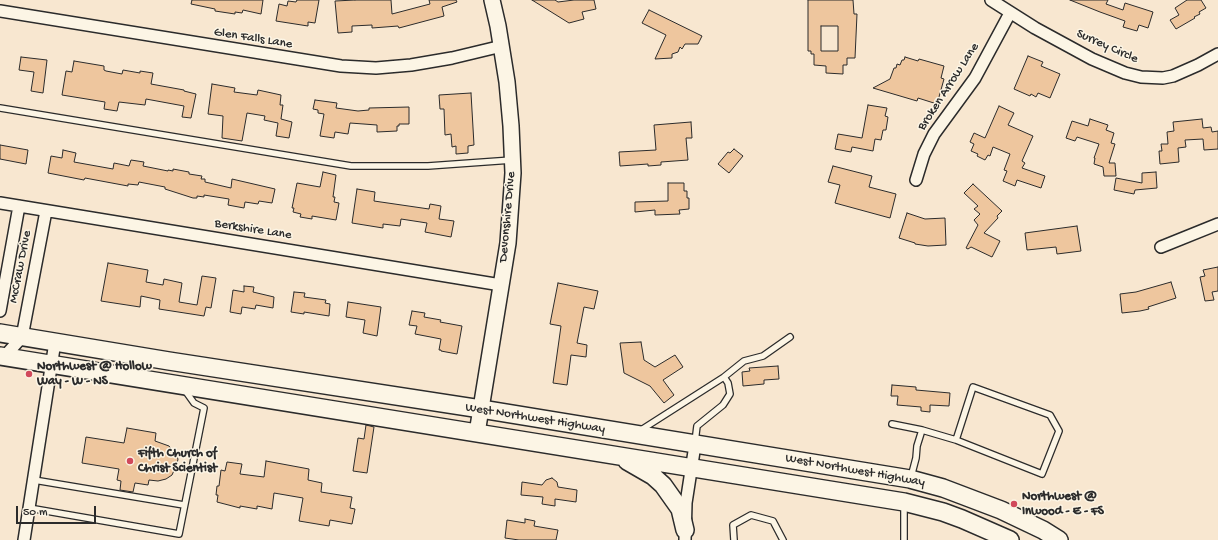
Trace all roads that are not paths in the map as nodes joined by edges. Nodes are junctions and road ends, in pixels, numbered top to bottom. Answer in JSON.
{"nodes":[{"id":1,"x":492,"y":0,"type":"edge"},
{"id":2,"x":991,"y":0,"type":"edge"},
{"id":3,"x":0,"y":11,"type":"edge"},
{"id":4,"x":1010,"y":13,"type":"junction"},
{"id":5,"x":502,"y":46,"type":"junction"},
{"id":6,"x":1218,"y":54,"type":"edge"},
{"id":7,"x":0,"y":108,"type":"edge"},
{"id":8,"x":512,"y":160,"type":"junction"},
{"id":9,"x":916,"y":180,"type":"dead end"},
{"id":10,"x":0,"y":203,"type":"edge"},
{"id":11,"x":19,"y":206,"type":"junction"},
{"id":12,"x":46,"y":210,"type":"junction"},
{"id":13,"x":1218,"y":224,"type":"edge"},
{"id":14,"x":1161,"y":246,"type":"dead end"},
{"id":15,"x":501,"y":285,"type":"junction"},
{"id":16,"x":0,"y":311,"type":"edge"},
{"id":17,"x":0,"y":333,"type":"edge"},
{"id":18,"x":22,"y":337,"type":"junction"},
{"id":19,"x":790,"y":337,"type":"dead end"},
{"id":20,"x":55,"y":342,"type":"junction"},
{"id":21,"x":1,"y":353,"type":"edge"},
{"id":22,"x":51,"y":365,"type":"junction"},
{"id":23,"x":724,"y":377,"type":"junction"},
{"id":24,"x":182,"y":386,"type":"junction"},
{"id":25,"x":481,"y":409,"type":"junction"},
{"id":26,"x":892,"y":424,"type":"dead end"},
{"id":27,"x":922,"y":430,"type":"junction"},
{"id":28,"x":478,"y":433,"type":"junction"},
{"id":29,"x":634,"y":435,"type":"junction"},
{"id":30,"x":956,"y":440,"type":"junction"},
{"id":31,"x":695,"y":445,"type":"junction"},
{"id":32,"x":618,"y":456,"type":"junction"},
{"id":33,"x":690,"y":468,"type":"junction"},
{"id":34,"x":910,"y":479,"type":"junction"},
{"id":35,"x":34,"y":480,"type":"junction"},
{"id":36,"x":904,"y":502,"type":"junction"},
{"id":37,"x":184,"y":505,"type":"junction"},
{"id":38,"x":29,"y":508,"type":"junction"},
{"id":39,"x":685,"y":535,"type":"edge"},
{"id":40,"x":24,"y":540,"type":"edge"},
{"id":41,"x":734,"y":540,"type":"edge"},
{"id":42,"x":783,"y":540,"type":"edge"},
{"id":43,"x":904,"y":540,"type":"edge"},
{"id":44,"x":1010,"y":540,"type":"edge"},
{"id":45,"x":1059,"y":540,"type":"edge"}],
"edges":[{"from":1,"to":5,"type":"street","name":"Devonshire Drive"},
{"from":2,"to":4,"type":"street","name":"Surrey Circle"},
{"from":3,"to":5,"type":"street","name":"Glen Falls Lane"},
{"from":4,"to":6,"type":"street","name":"Surrey Circle"},
{"from":4,"to":9,"type":"street","name":"Broken Arrow Lane"},
{"from":5,"to":8,"type":"street","name":"Devonshire Drive"},
{"from":7,"to":8,"type":"lane"},
{"from":8,"to":15,"type":"street","name":"Devonshire Drive"},
{"from":10,"to":11,"type":"street","name":"Berkshire Lane"},
{"from":11,"to":12,"type":"street","name":"Berkshire Lane"},
{"from":11,"to":16,"type":"street","name":"McCraw Drive"},
{"from":12,"to":15,"type":"street","name":"Berkshire Lane"},
{"from":12,"to":18,"type":"street","name":"McCraw Drive"},
{"from":13,"to":14,"type":"street"},
{"from":15,"to":25,"type":"street","name":"Devonshire Drive"},
{"from":17,"to":18,"type":"main road","name":"West Northwest Highway"},
{"from":18,"to":20,"type":"main road","name":"West Northwest Highway"},
{"from":18,"to":21,"type":"street"},
{"from":19,"to":23,"type":"lane"},
{"from":20,"to":22,"type":"street"},
{"from":20,"to":25,"type":"main road","name":"West Northwest Highway"},
{"from":21,"to":22,"type":"main road","name":"West Northwest Highway"},
{"from":22,"to":24,"type":"main road","name":"West Northwest Highway"},
{"from":22,"to":35,"type":"street"},
{"from":23,"to":29,"type":"lane"},
{"from":23,"to":31,"type":"lane"},
{"from":24,"to":28,"type":"main road","name":"West Northwest Highway"},
{"from":24,"to":37,"type":"lane"},
{"from":25,"to":28,"type":"street","name":"Devonshire Drive"},
{"from":25,"to":29,"type":"main road","name":"West Northwest Highway"},
{"from":26,"to":27,"type":"lane"},
{"from":27,"to":30,"type":"lane"},
{"from":27,"to":34,"type":"lane"},
{"from":28,"to":32,"type":"main road","name":"West Northwest Highway"},
{"from":29,"to":31,"type":"main road","name":"West Northwest Highway"},
{"from":30,"to":30,"type":"lane"},
{"from":31,"to":33,"type":"street"},
{"from":31,"to":34,"type":"main road","name":"West Northwest Highway"},
{"from":32,"to":33,"type":"main road","name":"West Northwest Highway"},
{"from":32,"to":39,"type":"main road"},
{"from":33,"to":36,"type":"main road","name":"West Northwest Highway"},
{"from":33,"to":39,"type":"street"},
{"from":34,"to":36,"type":"main road"},
{"from":34,"to":45,"type":"main road","name":"West Northwest Highway"},
{"from":35,"to":37,"type":"lane"},
{"from":35,"to":38,"type":"street"},
{"from":36,"to":43,"type":"lane"},
{"from":36,"to":44,"type":"main road","name":"West Northwest Highway"},
{"from":37,"to":38,"type":"lane"},
{"from":38,"to":40,"type":"street"},
{"from":41,"to":42,"type":"lane"}]}
